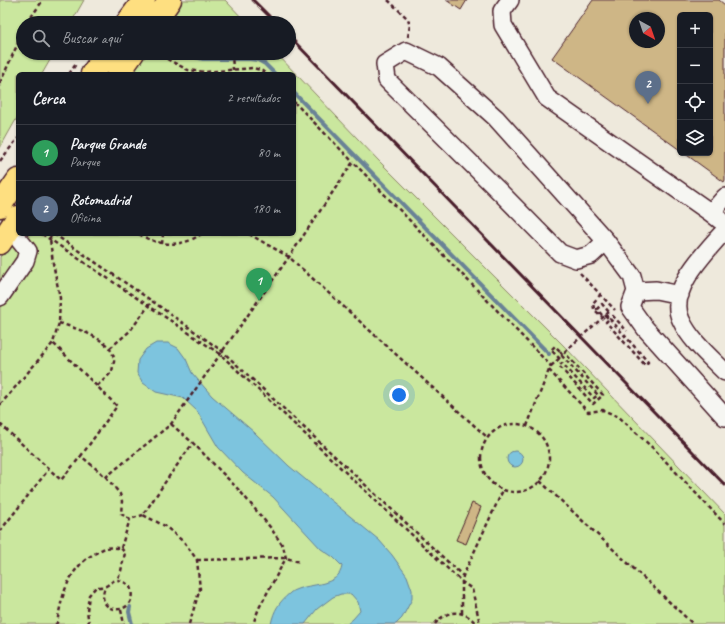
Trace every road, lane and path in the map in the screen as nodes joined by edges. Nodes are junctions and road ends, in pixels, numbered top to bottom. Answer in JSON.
{"nodes":[{"id":1,"x":43,"y":0,"type":"edge"},
{"id":2,"x":144,"y":0,"type":"edge"},
{"id":3,"x":170,"y":0,"type":"edge"},
{"id":4,"x":388,"y":0,"type":"edge"},
{"id":5,"x":510,"y":0,"type":"edge"},
{"id":6,"x":32,"y":16,"type":"edge"},
{"id":7,"x":133,"y":16,"type":"edge"},
{"id":8,"x":159,"y":16,"type":"edge"},
{"id":9,"x":16,"y":46,"type":"edge"},
{"id":10,"x":406,"y":51,"type":"junction"},
{"id":11,"x":102,"y":60,"type":"edge"},
{"id":12,"x":128,"y":60,"type":"edge"},
{"id":13,"x":169,"y":60,"type":"edge"},
{"id":14,"x":233,"y":60,"type":"edge"},
{"id":15,"x":233,"y":70,"type":"junction"},
{"id":16,"x":93,"y":72,"type":"edge"},
{"id":17,"x":119,"y":72,"type":"edge"},
{"id":18,"x":205,"y":72,"type":"edge"},
{"id":19,"x":205,"y":72,"type":"edge"},
{"id":20,"x":264,"y":72,"type":"edge"},
{"id":21,"x":1,"y":77,"type":"edge"},
{"id":22,"x":0,"y":83,"type":"edge"},
{"id":23,"x":296,"y":104,"type":"edge"},
{"id":24,"x":16,"y":141,"type":"edge"},
{"id":25,"x":0,"y":161,"type":"edge"},
{"id":26,"x":353,"y":162,"type":"junction"},
{"id":27,"x":16,"y":183,"type":"edge"},
{"id":28,"x":725,"y":198,"type":"edge"},
{"id":29,"x":0,"y":206,"type":"edge"},
{"id":30,"x":711,"y":213,"type":"junction"},
{"id":31,"x":16,"y":223,"type":"edge"},
{"id":32,"x":725,"y":224,"type":"edge"},
{"id":33,"x":725,"y":230,"type":"edge"},
{"id":34,"x":46,"y":236,"type":"edge"},
{"id":35,"x":56,"y":236,"type":"edge"},
{"id":36,"x":141,"y":236,"type":"edge"},
{"id":37,"x":163,"y":236,"type":"edge"},
{"id":38,"x":198,"y":236,"type":"edge"},
{"id":39,"x":254,"y":236,"type":"edge"},
{"id":40,"x":50,"y":238,"type":"junction"},
{"id":41,"x":606,"y":241,"type":"junction"},
{"id":42,"x":10,"y":242,"type":"edge"},
{"id":43,"x":162,"y":244,"type":"junction"},
{"id":44,"x":289,"y":256,"type":"junction"},
{"id":45,"x":576,"y":259,"type":"junction"},
{"id":46,"x":636,"y":291,"type":"junction"},
{"id":47,"x":601,"y":294,"type":"junction"},
{"id":48,"x":680,"y":295,"type":"junction"},
{"id":49,"x":0,"y":297,"type":"edge"},
{"id":50,"x":152,"y":301,"type":"junction"},
{"id":51,"x":148,"y":305,"type":"junction"},
{"id":52,"x":606,"y":315,"type":"junction"},
{"id":53,"x":619,"y":315,"type":"dead end"},
{"id":54,"x":59,"y":323,"type":"junction"},
{"id":55,"x":628,"y":332,"type":"dead end"},
{"id":56,"x":53,"y":343,"type":"junction"},
{"id":57,"x":110,"y":348,"type":"junction"},
{"id":58,"x":221,"y":352,"type":"junction"},
{"id":59,"x":564,"y":352,"type":"junction"},
{"id":60,"x":560,"y":359,"type":"junction"},
{"id":61,"x":551,"y":366,"type":"junction"},
{"id":62,"x":549,"y":370,"type":"junction"},
{"id":63,"x":725,"y":372,"type":"edge"},
{"id":64,"x":97,"y":386,"type":"junction"},
{"id":65,"x":0,"y":405,"type":"edge"},
{"id":66,"x":725,"y":417,"type":"edge"},
{"id":67,"x":0,"y":424,"type":"edge"},
{"id":68,"x":171,"y":424,"type":"junction"},
{"id":69,"x":527,"y":426,"type":"junction"},
{"id":70,"x":488,"y":438,"type":"junction"},
{"id":71,"x":193,"y":443,"type":"junction"},
{"id":72,"x":81,"y":456,"type":"junction"},
{"id":73,"x":49,"y":469,"type":"junction"},
{"id":74,"x":106,"y":477,"type":"junction"},
{"id":75,"x":540,"y":481,"type":"junction"},
{"id":76,"x":503,"y":490,"type":"junction"},
{"id":77,"x":143,"y":515,"type":"junction"},
{"id":78,"x":130,"y":519,"type":"junction"},
{"id":79,"x":725,"y":524,"type":"edge"},
{"id":80,"x":0,"y":531,"type":"edge"},
{"id":81,"x":121,"y":548,"type":"junction"},
{"id":82,"x":286,"y":558,"type":"junction"},
{"id":83,"x":197,"y":560,"type":"junction"},
{"id":84,"x":300,"y":562,"type":"dead end"},
{"id":85,"x":464,"y":576,"type":"junction"},
{"id":86,"x":117,"y":580,"type":"junction"},
{"id":87,"x":462,"y":582,"type":"junction"},
{"id":88,"x":105,"y":587,"type":"junction"},
{"id":89,"x":122,"y":610,"type":"junction"},
{"id":90,"x":462,"y":613,"type":"junction"},
{"id":91,"x":55,"y":624,"type":"edge"},
{"id":92,"x":89,"y":624,"type":"edge"},
{"id":93,"x":124,"y":624,"type":"edge"},
{"id":94,"x":190,"y":624,"type":"edge"},
{"id":95,"x":253,"y":624,"type":"edge"},
{"id":96,"x":435,"y":624,"type":"edge"},
{"id":97,"x":476,"y":624,"type":"edge"},
{"id":98,"x":480,"y":624,"type":"edge"},
{"id":99,"x":693,"y":624,"type":"edge"}],
"edges":[{"from":1,"to":6,"type":"path"},
{"from":2,"to":7,"type":"main road"},
{"from":3,"to":8,"type":"main road"},
{"from":4,"to":10,"type":"path"},
{"from":5,"to":30,"type":"street"},
{"from":9,"to":21,"type":"path"},
{"from":10,"to":41,"type":"street"},
{"from":10,"to":45,"type":"street"},
{"from":11,"to":16,"type":"main road"},
{"from":12,"to":17,"type":"main road"},
{"from":13,"to":19,"type":"path"},
{"from":14,"to":15,"type":"path"},
{"from":15,"to":18,"type":"path"},
{"from":15,"to":20,"type":"path"},
{"from":21,"to":22,"type":"path"},
{"from":23,"to":26,"type":"path"},
{"from":24,"to":25,"type":"path"},
{"from":26,"to":44,"type":"path"},
{"from":26,"to":61,"type":"path"},
{"from":27,"to":29,"type":"main road"},
{"from":28,"to":30,"type":"street"},
{"from":30,"to":32,"type":"street"},
{"from":31,"to":42,"type":"main road"},
{"from":33,"to":48,"type":"street"},
{"from":34,"to":40,"type":"path"},
{"from":35,"to":50,"type":"path"},
{"from":36,"to":43,"type":"path"},
{"from":37,"to":43,"type":"path"},
{"from":38,"to":43,"type":"path"},
{"from":39,"to":44,"type":"path"},
{"from":40,"to":51,"type":"path"},
{"from":40,"to":54,"type":"path"},
{"from":41,"to":45,"type":"street"},
{"from":41,"to":46,"type":"street"},
{"from":42,"to":49,"type":"street"},
{"from":44,"to":58,"type":"path"},
{"from":44,"to":70,"type":"path"},
{"from":45,"to":47,"type":"path"},
{"from":46,"to":48,"type":"street"},
{"from":46,"to":66,"type":"street"},
{"from":47,"to":52,"type":"path","bridge":true},
{"from":47,"to":53,"type":"path"},
{"from":48,"to":63,"type":"street"},
{"from":50,"to":51,"type":"path"},
{"from":50,"to":58,"type":"path"},
{"from":51,"to":57,"type":"path"},
{"from":51,"to":58,"type":"path"},
{"from":52,"to":55,"type":"path"},
{"from":52,"to":59,"type":"path","bridge":true},
{"from":54,"to":56,"type":"path"},
{"from":54,"to":57,"type":"path"},
{"from":56,"to":64,"type":"path"},
{"from":56,"to":65,"type":"path"},
{"from":57,"to":64,"type":"path"},
{"from":58,"to":68,"type":"path"},
{"from":58,"to":85,"type":"path"},
{"from":58,"to":87,"type":"path"},
{"from":59,"to":60,"type":"path","bridge":true},
{"from":59,"to":60,"type":"path"},
{"from":60,"to":61,"type":"path"},
{"from":61,"to":62,"type":"path"},
{"from":62,"to":69,"type":"path"},
{"from":62,"to":79,"type":"path"},
{"from":64,"to":72,"type":"path"},
{"from":67,"to":73,"type":"path"},
{"from":68,"to":71,"type":"path"},
{"from":68,"to":74,"type":"path"},
{"from":69,"to":70,"type":"path"},
{"from":69,"to":75,"type":"path"},
{"from":70,"to":76,"type":"path"},
{"from":71,"to":77,"type":"path"},
{"from":71,"to":82,"type":"path"},
{"from":72,"to":73,"type":"path"},
{"from":72,"to":74,"type":"path"},
{"from":73,"to":80,"type":"path"},
{"from":74,"to":78,"type":"path"},
{"from":75,"to":76,"type":"path"},
{"from":75,"to":99,"type":"path"},
{"from":76,"to":85,"type":"path"},
{"from":77,"to":78,"type":"path"},
{"from":77,"to":83,"type":"path"},
{"from":78,"to":81,"type":"path"},
{"from":81,"to":86,"type":"path"},
{"from":81,"to":91,"type":"path"},
{"from":82,"to":83,"type":"path"},
{"from":82,"to":84,"type":"path"},
{"from":82,"to":95,"type":"path"},
{"from":83,"to":94,"type":"path"},
{"from":85,"to":87,"type":"path"},
{"from":86,"to":88,"type":"path"},
{"from":86,"to":89,"type":"path"},
{"from":87,"to":90,"type":"path"},
{"from":87,"to":98,"type":"path"},
{"from":88,"to":89,"type":"path"},
{"from":88,"to":92,"type":"path"},
{"from":89,"to":93,"type":"path"},
{"from":90,"to":96,"type":"path"},
{"from":90,"to":97,"type":"path"}]}
